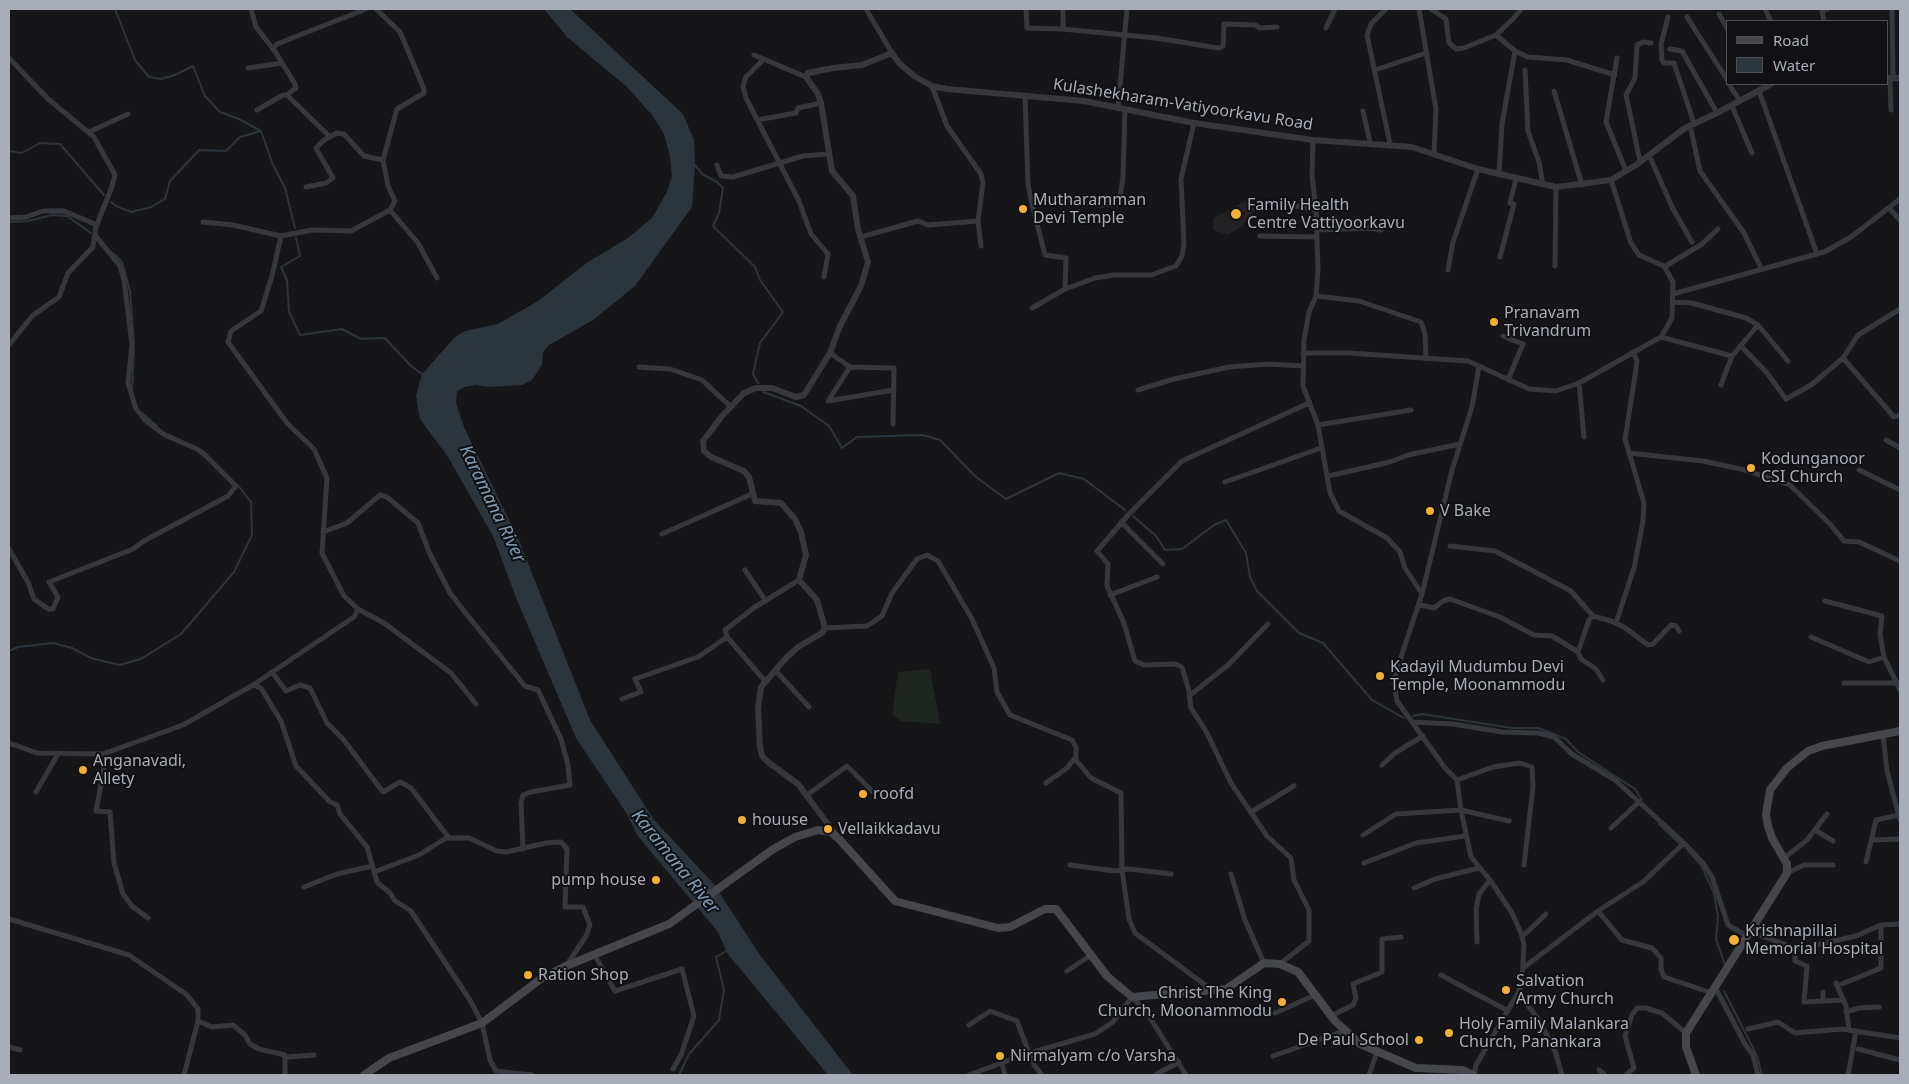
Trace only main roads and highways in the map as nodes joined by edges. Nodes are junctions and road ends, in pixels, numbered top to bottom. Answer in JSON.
{"nodes":[{"id":1,"x":1900,"y":731,"type":"edge"},
{"id":2,"x":364,"y":1075,"type":"edge"},
{"id":3,"x":1473,"y":1075,"type":"edge"},
{"id":4,"x":1696,"y":1075,"type":"edge"}],
"edges":[{"from":1,"to":4,"type":"main road"},
{"from":2,"to":3,"type":"main road"}]}
